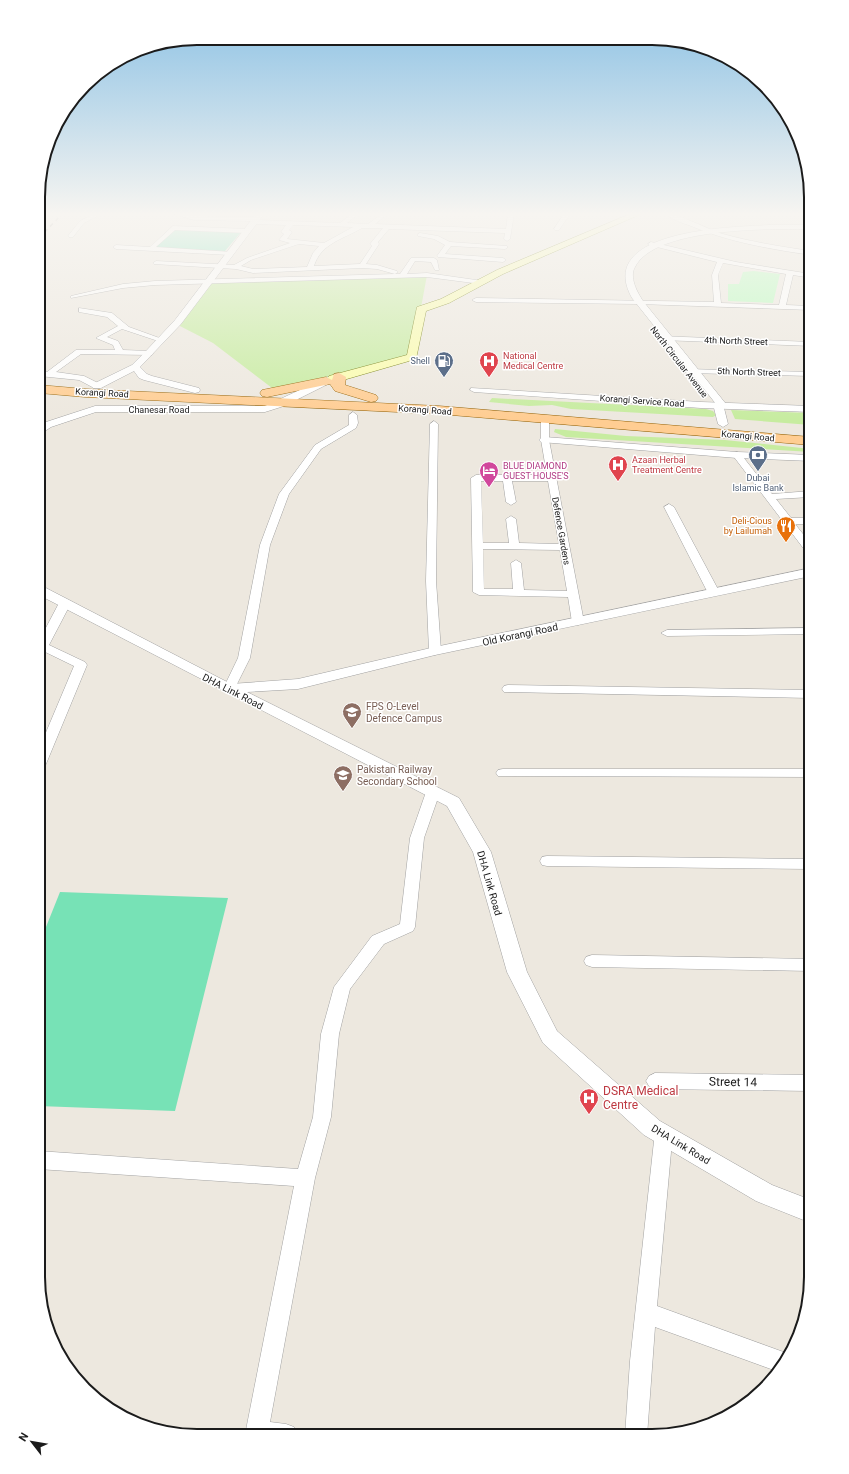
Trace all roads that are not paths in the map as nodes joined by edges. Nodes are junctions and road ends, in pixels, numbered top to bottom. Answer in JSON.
{"nodes":[{"id":1,"x":206,"y":283,"type":"junction"},
{"id":2,"x":211,"y":283,"type":"edge"},
{"id":3,"x":480,"y":283,"type":"edge"},
{"id":4,"x":631,"y":283,"type":"edge"},
{"id":5,"x":716,"y":283,"type":"edge"},
{"id":6,"x":788,"y":283,"type":"edge"},
{"id":7,"x":73,"y":297,"type":"dead end"},
{"id":8,"x":476,"y":300,"type":"dead end"},
{"id":9,"x":635,"y":302,"type":"junction"},
{"id":10,"x":718,"y":304,"type":"junction"},
{"id":11,"x":782,"y":306,"type":"junction"},
{"id":12,"x":804,"y":308,"type":"edge"},
{"id":13,"x":82,"y":310,"type":"dead end"},
{"id":14,"x":124,"y":326,"type":"junction"},
{"id":15,"x":665,"y":338,"type":"junction"},
{"id":16,"x":161,"y":340,"type":"junction"},
{"id":17,"x":804,"y":344,"type":"edge"},
{"id":18,"x":119,"y":351,"type":"junction"},
{"id":19,"x":149,"y":353,"type":"junction"},
{"id":20,"x":135,"y":367,"type":"junction"},
{"id":21,"x":690,"y":371,"type":"junction"},
{"id":22,"x":804,"y":374,"type":"edge"},
{"id":23,"x":45,"y":376,"type":"edge"},
{"id":24,"x":45,"y":377,"type":"edge"},
{"id":25,"x":333,"y":379,"type":"junction"},
{"id":26,"x":97,"y":386,"type":"junction"},
{"id":27,"x":45,"y":390,"type":"edge"},
{"id":28,"x":195,"y":390,"type":"junction"},
{"id":29,"x":474,"y":390,"type":"dead end"},
{"id":30,"x":267,"y":393,"type":"junction"},
{"id":31,"x":297,"y":394,"type":"junction"},
{"id":32,"x":371,"y":398,"type":"junction"},
{"id":33,"x":283,"y":402,"type":"junction"},
{"id":34,"x":718,"y":406,"type":"junction"},
{"id":35,"x":804,"y":409,"type":"edge"},
{"id":36,"x":353,"y":415,"type":"dead end"},
{"id":37,"x":545,"y":420,"type":"junction"},
{"id":38,"x":434,"y":424,"type":"dead end"},
{"id":39,"x":723,"y":424,"type":"junction"},
{"id":40,"x":45,"y":427,"type":"edge"},
{"id":41,"x":804,"y":430,"type":"edge"},
{"id":42,"x":783,"y":439,"type":"junction"},
{"id":43,"x":545,"y":440,"type":"junction"},
{"id":44,"x":804,"y":440,"type":"edge"},
{"id":45,"x":804,"y":444,"type":"edge"},
{"id":46,"x":737,"y":455,"type":"junction"},
{"id":47,"x":804,"y":458,"type":"edge"},
{"id":48,"x":552,"y":478,"type":"junction"},
{"id":49,"x":507,"y":479,"type":"junction"},
{"id":50,"x":804,"y":495,"type":"edge"},
{"id":51,"x":770,"y":497,"type":"junction"},
{"id":52,"x":511,"y":502,"type":"dead end"},
{"id":53,"x":669,"y":507,"type":"dead end"},
{"id":54,"x":511,"y":519,"type":"dead end"},
{"id":55,"x":804,"y":521,"type":"edge"},
{"id":56,"x":788,"y":522,"type":"junction"},
{"id":57,"x":804,"y":542,"type":"edge"},
{"id":58,"x":478,"y":546,"type":"junction"},
{"id":59,"x":514,"y":546,"type":"junction"},
{"id":60,"x":564,"y":547,"type":"junction"},
{"id":61,"x":516,"y":563,"type":"dead end"},
{"id":62,"x":804,"y":574,"type":"edge"},
{"id":63,"x":519,"y":592,"type":"junction"},
{"id":64,"x":45,"y":593,"type":"edge"},
{"id":65,"x":714,"y":593,"type":"junction"},
{"id":66,"x":572,"y":594,"type":"junction"},
{"id":67,"x":65,"y":603,"type":"junction"},
{"id":68,"x":578,"y":622,"type":"junction"},
{"id":69,"x":804,"y":631,"type":"edge"},
{"id":70,"x":667,"y":633,"type":"dead end"},
{"id":71,"x":45,"y":640,"type":"edge"},
{"id":72,"x":45,"y":648,"type":"edge"},
{"id":73,"x":436,"y":651,"type":"junction"},
{"id":74,"x":229,"y":689,"type":"junction"},
{"id":75,"x":508,"y":689,"type":"dead end"},
{"id":76,"x":804,"y":694,"type":"edge"},
{"id":77,"x":45,"y":750,"type":"edge"},
{"id":78,"x":503,"y":773,"type":"dead end"},
{"id":79,"x":804,"y":773,"type":"edge"},
{"id":80,"x":433,"y":792,"type":"junction"},
{"id":81,"x":547,"y":861,"type":"dead end"},
{"id":82,"x":804,"y":864,"type":"edge"},
{"id":83,"x":592,"y":961,"type":"dead end"},
{"id":84,"x":804,"y":965,"type":"edge"},
{"id":85,"x":655,"y":1080,"type":"dead end"},
{"id":86,"x":804,"y":1083,"type":"edge"},
{"id":87,"x":663,"y":1141,"type":"dead end"},
{"id":88,"x":45,"y":1160,"type":"edge"},
{"id":89,"x":305,"y":1178,"type":"junction"},
{"id":90,"x":804,"y":1209,"type":"edge"},
{"id":91,"x":646,"y":1313,"type":"junction"},
{"id":92,"x":779,"y":1361,"type":"edge"},
{"id":93,"x":257,"y":1429,"type":"edge"},
{"id":94,"x":637,"y":1429,"type":"edge"}],
"edges":[{"from":1,"to":2,"type":"street"},
{"from":1,"to":7,"type":"street"},
{"from":1,"to":16,"type":"street"},
{"from":3,"to":25,"type":"main road"},
{"from":4,"to":9,"type":"street","name":"North Circular Avenue"},
{"from":5,"to":10,"type":"street"},
{"from":6,"to":11,"type":"street"},
{"from":8,"to":9,"type":"street"},
{"from":9,"to":10,"type":"street"},
{"from":9,"to":15,"type":"street","name":"North Circular Avenue"},
{"from":10,"to":11,"type":"street"},
{"from":11,"to":12,"type":"street"},
{"from":13,"to":14,"type":"street"},
{"from":14,"to":16,"type":"street"},
{"from":14,"to":18,"type":"street"},
{"from":15,"to":17,"type":"street","name":"4th North Street"},
{"from":15,"to":21,"type":"street","name":"North Circular Avenue"},
{"from":16,"to":19,"type":"street"},
{"from":18,"to":19,"type":"street"},
{"from":18,"to":23,"type":"street"},
{"from":19,"to":20,"type":"street"},
{"from":20,"to":26,"type":"street"},
{"from":20,"to":28,"type":"street"},
{"from":21,"to":22,"type":"street","name":"5th North Street"},
{"from":21,"to":34,"type":"street","name":"North Circular Avenue"},
{"from":24,"to":26,"type":"main road","name":"Korangi Road"},
{"from":25,"to":30,"type":"main road"},
{"from":25,"to":31,"type":"street","name":"Chanesar Road"},
{"from":25,"to":32,"type":"main road"},
{"from":26,"to":28,"type":"main road","name":"Korangi Road"},
{"from":27,"to":33,"type":"main road","name":"Korangi Road"},
{"from":28,"to":30,"type":"main road","name":"Korangi Road"},
{"from":29,"to":34,"type":"street","name":"Korangi Service Road"},
{"from":30,"to":31,"type":"main road","name":"Korangi Road"},
{"from":31,"to":32,"type":"main road","name":"Korangi Road"},
{"from":31,"to":33,"type":"street","name":"Chanesar Road"},
{"from":32,"to":39,"type":"main road","name":"Korangi Road"},
{"from":33,"to":37,"type":"main road","name":"Korangi Road"},
{"from":33,"to":40,"type":"street","name":"Chanesar Road"},
{"from":34,"to":35,"type":"street","name":"Korangi Service Road"},
{"from":34,"to":39,"type":"street","name":"North Circular Avenue"},
{"from":36,"to":74,"type":"street"},
{"from":37,"to":42,"type":"main road","name":"Korangi Road"},
{"from":37,"to":43,"type":"street","name":"Defence Gardens"},
{"from":38,"to":73,"type":"street"},
{"from":39,"to":41,"type":"main road","name":"Korangi Road"},
{"from":42,"to":44,"type":"main road","name":"Korangi Road"},
{"from":42,"to":45,"type":"main road"},
{"from":43,"to":46,"type":"street"},
{"from":43,"to":48,"type":"street","name":"Defence Gardens"},
{"from":46,"to":47,"type":"street"},
{"from":46,"to":51,"type":"street"},
{"from":48,"to":49,"type":"street"},
{"from":48,"to":60,"type":"street","name":"Defence Gardens"},
{"from":49,"to":52,"type":"street"},
{"from":49,"to":58,"type":"street"},
{"from":50,"to":51,"type":"street"},
{"from":51,"to":56,"type":"street"},
{"from":53,"to":65,"type":"street"},
{"from":54,"to":59,"type":"street"},
{"from":55,"to":56,"type":"street"},
{"from":56,"to":57,"type":"street"},
{"from":58,"to":59,"type":"street"},
{"from":58,"to":63,"type":"street"},
{"from":59,"to":60,"type":"street"},
{"from":60,"to":66,"type":"street","name":"Defence Gardens"},
{"from":61,"to":63,"type":"street"},
{"from":62,"to":65,"type":"street","name":"Old Korangi Road"},
{"from":63,"to":66,"type":"street"},
{"from":64,"to":67,"type":"street","name":"DHA Link Road"},
{"from":65,"to":68,"type":"street","name":"Old Korangi Road"},
{"from":66,"to":68,"type":"street","name":"Defence Gardens"},
{"from":67,"to":71,"type":"street"},
{"from":67,"to":74,"type":"street","name":"DHA Link Road"},
{"from":68,"to":73,"type":"street","name":"Old Korangi Road"},
{"from":69,"to":70,"type":"street"},
{"from":72,"to":77,"type":"street"},
{"from":73,"to":74,"type":"street","name":"Old Korangi Road"},
{"from":74,"to":80,"type":"street","name":"DHA Link Road"},
{"from":75,"to":76,"type":"street"},
{"from":78,"to":79,"type":"street"},
{"from":80,"to":89,"type":"street"},
{"from":80,"to":90,"type":"street","name":"DHA Link Road"},
{"from":81,"to":82,"type":"street"},
{"from":83,"to":84,"type":"street"},
{"from":85,"to":86,"type":"street","name":"Street 14"},
{"from":87,"to":91,"type":"street"},
{"from":88,"to":89,"type":"street"},
{"from":89,"to":93,"type":"street"},
{"from":91,"to":92,"type":"street"},
{"from":91,"to":94,"type":"street"}]}
